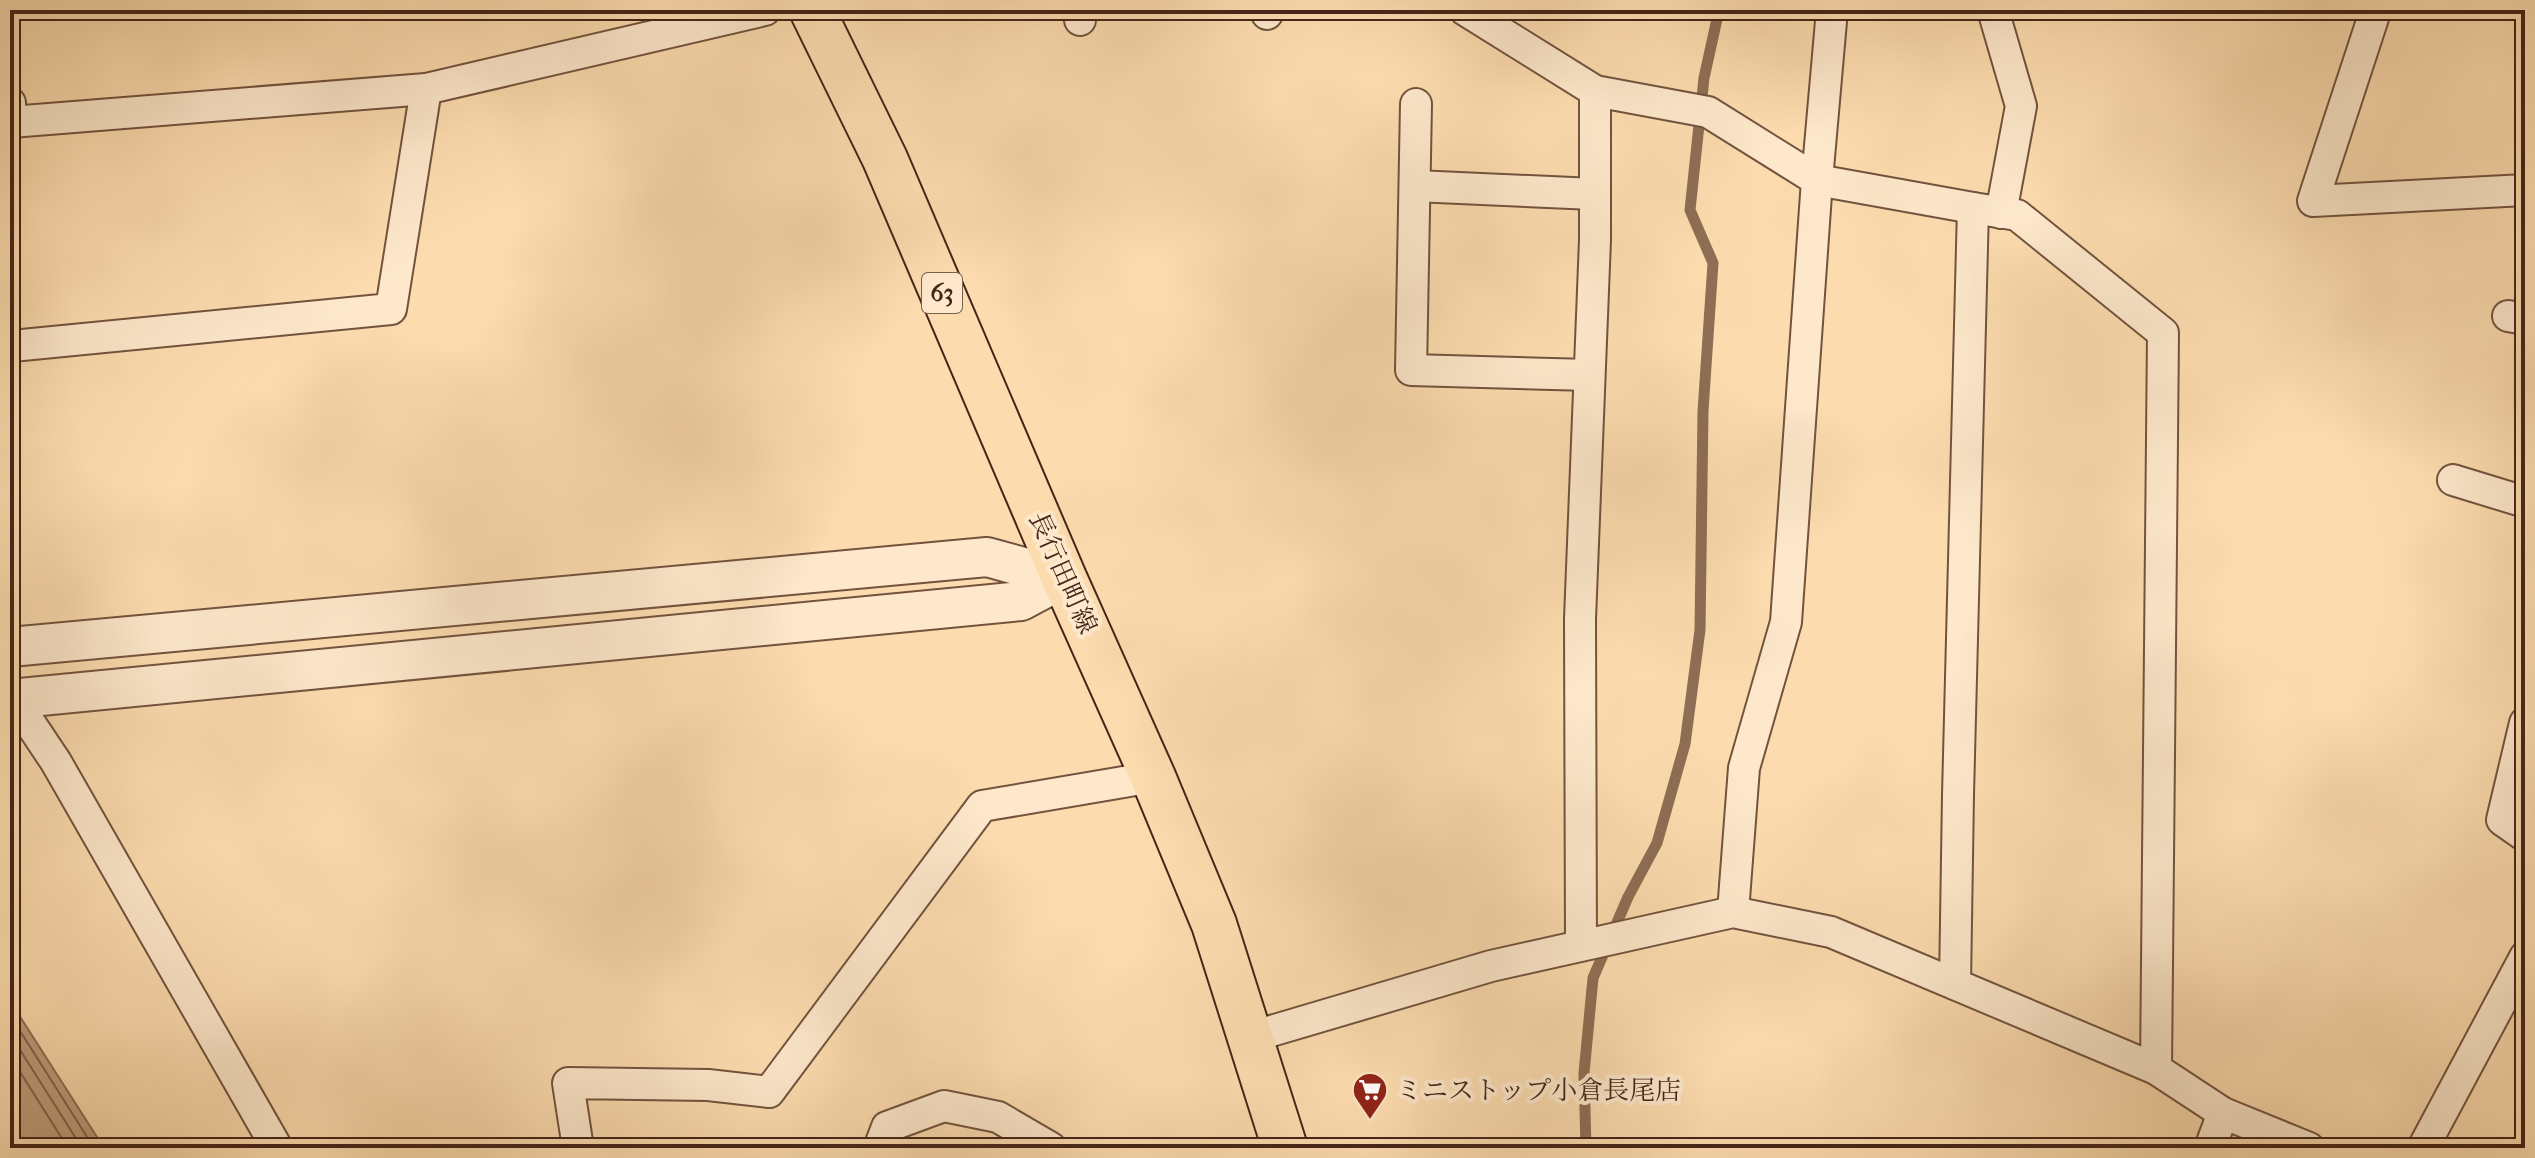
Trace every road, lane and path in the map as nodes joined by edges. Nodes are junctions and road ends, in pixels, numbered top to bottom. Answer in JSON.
{"nodes":[{"id":1,"x":765,"y":10,"type":"edge"},
{"id":2,"x":812,"y":10,"type":"edge"},
{"id":3,"x":1465,"y":10,"type":"edge"},
{"id":4,"x":1832,"y":10,"type":"edge"},
{"id":5,"x":1993,"y":10,"type":"edge"},
{"id":6,"x":2373,"y":18,"type":"dead end"},
{"id":7,"x":426,"y":89,"type":"junction"},
{"id":8,"x":1595,"y":91,"type":"junction"},
{"id":9,"x":1416,"y":104,"type":"dead end"},
{"id":10,"x":10,"y":118,"type":"edge"},
{"id":11,"x":1817,"y":180,"type":"junction"},
{"id":12,"x":1415,"y":186,"type":"junction"},
{"id":13,"x":2525,"y":190,"type":"edge"},
{"id":14,"x":1594,"y":194,"type":"junction"},
{"id":15,"x":1987,"y":211,"type":"junction"},
{"id":16,"x":10,"y":342,"type":"edge"},
{"id":17,"x":1589,"y":375,"type":"junction"},
{"id":18,"x":2453,"y":480,"type":"dead end"},
{"id":19,"x":2525,"y":502,"type":"edge"},
{"id":20,"x":1064,"y":578,"type":"junction"},
{"id":21,"x":10,"y":647,"type":"edge"},
{"id":22,"x":12,"y":697,"type":"edge"},
{"id":23,"x":2525,"y":723,"type":"edge"},
{"id":24,"x":1153,"y":777,"type":"junction"},
{"id":25,"x":2525,"y":836,"type":"edge"},
{"id":26,"x":1733,"y":912,"type":"junction"},
{"id":27,"x":1581,"y":945,"type":"junction"},
{"id":28,"x":2525,"y":957,"type":"edge"},
{"id":29,"x":1955,"y":984,"type":"junction"},
{"id":30,"x":1251,"y":1037,"type":"junction"},
{"id":31,"x":2156,"y":1069,"type":"junction"},
{"id":32,"x":2223,"y":1113,"type":"junction"},
{"id":33,"x":277,"y":1148,"type":"edge"},
{"id":34,"x":578,"y":1148,"type":"edge"},
{"id":35,"x":879,"y":1148,"type":"edge"},
{"id":36,"x":1051,"y":1148,"type":"edge"},
{"id":37,"x":1285,"y":1148,"type":"edge"},
{"id":38,"x":2210,"y":1148,"type":"edge"},
{"id":39,"x":2309,"y":1148,"type":"edge"},
{"id":40,"x":2423,"y":1148,"type":"edge"}],
"edges":[{"from":1,"to":7,"type":"street"},
{"from":2,"to":20,"type":"main road","name":"長行田町線","number":"63"},
{"from":3,"to":8,"type":"street"},
{"from":4,"to":11,"type":"street"},
{"from":5,"to":15,"type":"street"},
{"from":6,"to":13,"type":"street"},
{"from":7,"to":10,"type":"street"},
{"from":7,"to":16,"type":"street"},
{"from":8,"to":11,"type":"street"},
{"from":8,"to":14,"type":"street"},
{"from":9,"to":12,"type":"street"},
{"from":11,"to":15,"type":"street"},
{"from":11,"to":26,"type":"street"},
{"from":12,"to":14,"type":"street"},
{"from":12,"to":17,"type":"street"},
{"from":14,"to":17,"type":"street"},
{"from":15,"to":29,"type":"street"},
{"from":15,"to":31,"type":"street"},
{"from":17,"to":27,"type":"street"},
{"from":18,"to":19,"type":"street"},
{"from":20,"to":21,"type":"street"},
{"from":20,"to":22,"type":"street"},
{"from":20,"to":24,"type":"main road","name":"長行田町線","number":"63"},
{"from":22,"to":33,"type":"street"},
{"from":23,"to":25,"type":"street"},
{"from":24,"to":30,"type":"main road","name":"長行田町線","number":"63"},
{"from":24,"to":34,"type":"street"},
{"from":26,"to":27,"type":"street"},
{"from":26,"to":29,"type":"street"},
{"from":27,"to":30,"type":"street"},
{"from":28,"to":40,"type":"street"},
{"from":29,"to":31,"type":"street"},
{"from":30,"to":37,"type":"main road","name":"長行田町線","number":"63"},
{"from":31,"to":32,"type":"street"},
{"from":32,"to":38,"type":"street"},
{"from":32,"to":39,"type":"street"},
{"from":35,"to":36,"type":"street"}]}
